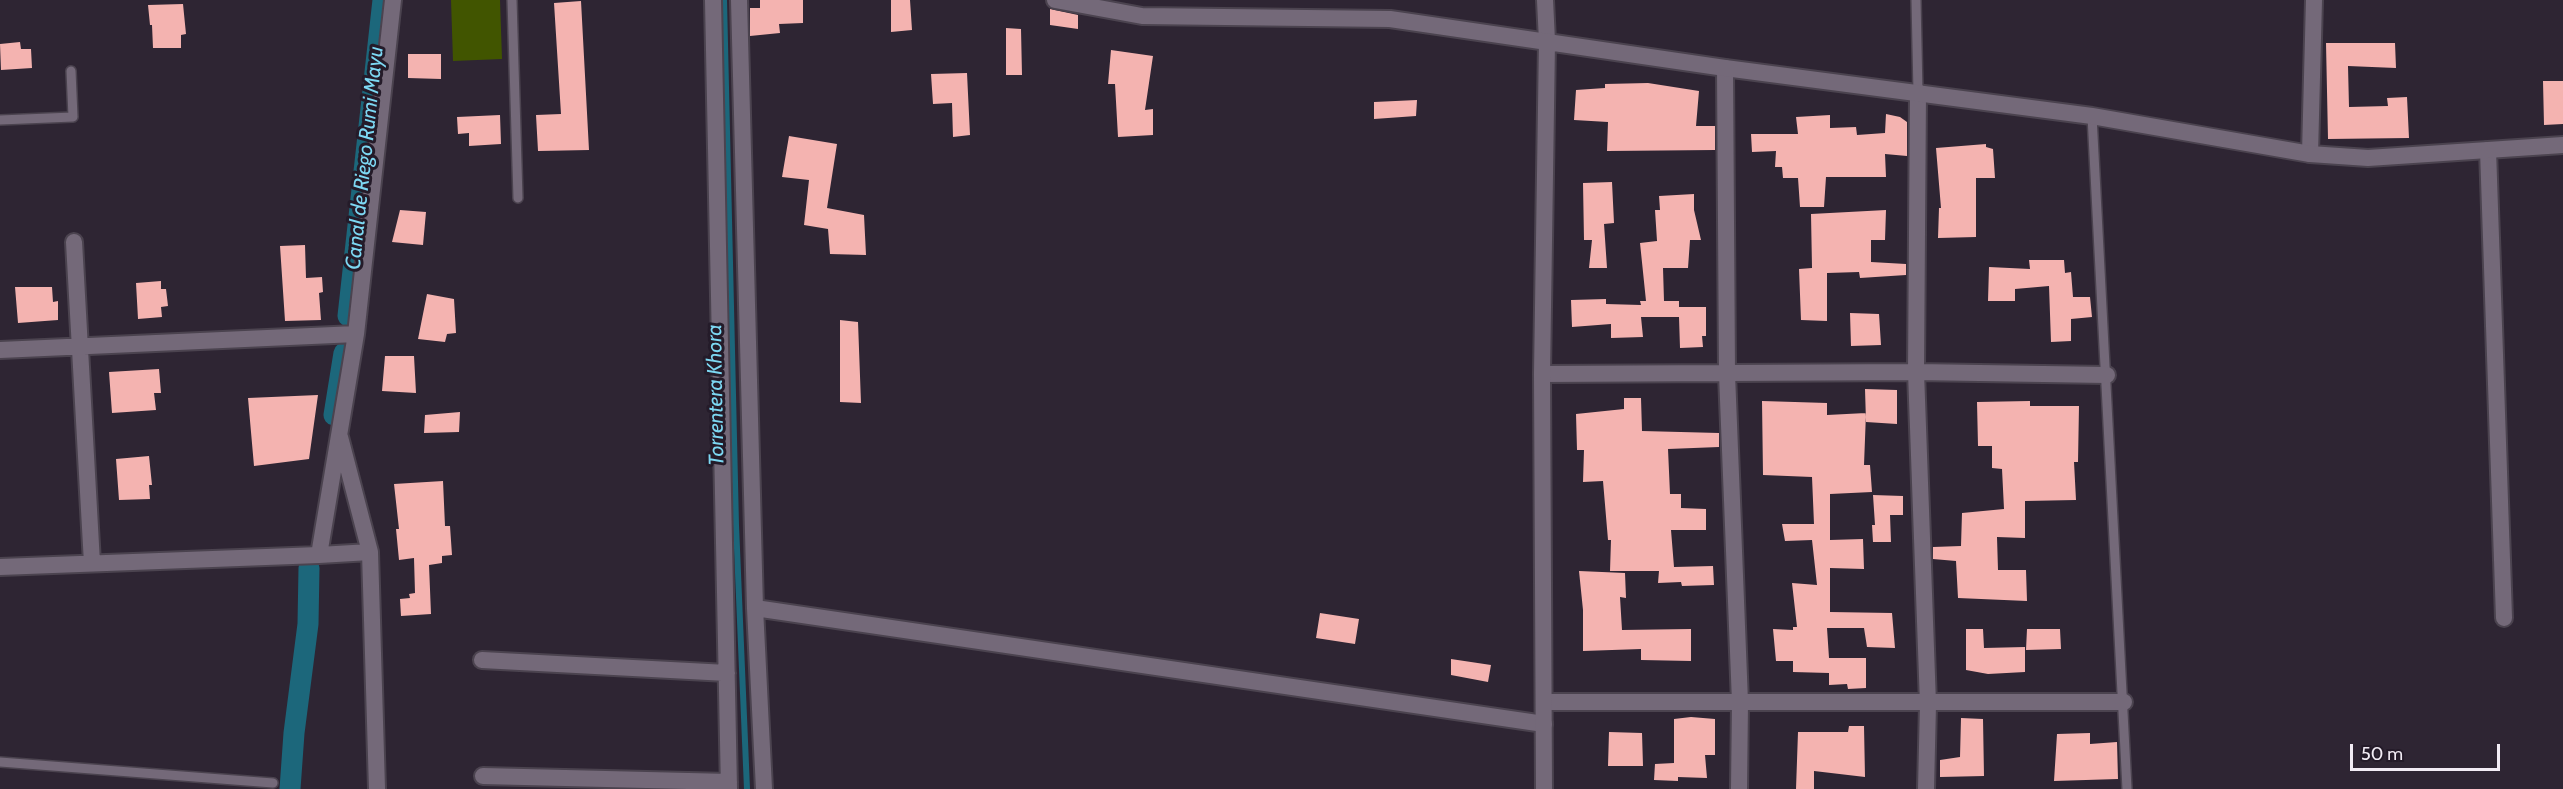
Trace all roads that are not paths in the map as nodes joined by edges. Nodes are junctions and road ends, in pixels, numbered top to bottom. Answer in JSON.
{"nodes":[{"id":1,"x":393,"y":0,"type":"edge"},
{"id":2,"x":512,"y":0,"type":"edge"},
{"id":3,"x":713,"y":0,"type":"edge"},
{"id":4,"x":740,"y":0,"type":"edge"},
{"id":5,"x":1055,"y":0,"type":"edge"},
{"id":6,"x":1545,"y":0,"type":"edge"},
{"id":7,"x":1917,"y":0,"type":"edge"},
{"id":8,"x":2314,"y":0,"type":"edge"},
{"id":9,"x":1088,"y":3,"type":"edge"},
{"id":10,"x":1547,"y":41,"type":"junction"},
{"id":11,"x":1725,"y":68,"type":"junction"},
{"id":12,"x":71,"y":71,"type":"dead end"},
{"id":13,"x":1918,"y":92,"type":"junction"},
{"id":14,"x":2092,"y":116,"type":"junction"},
{"id":15,"x":0,"y":120,"type":"edge"},
{"id":16,"x":2563,"y":145,"type":"edge"},
{"id":17,"x":2488,"y":150,"type":"junction"},
{"id":18,"x":2310,"y":154,"type":"junction"},
{"id":19,"x":518,"y":198,"type":"dead end"},
{"id":20,"x":74,"y":242,"type":"dead end"},
{"id":21,"x":356,"y":334,"type":"junction"},
{"id":22,"x":80,"y":346,"type":"junction"},
{"id":23,"x":0,"y":350,"type":"edge"},
{"id":24,"x":1916,"y":372,"type":"junction"},
{"id":25,"x":1542,"y":374,"type":"junction"},
{"id":26,"x":1727,"y":374,"type":"junction"},
{"id":27,"x":2107,"y":375,"type":"junction"},
{"id":28,"x":339,"y":431,"type":"junction"},
{"id":29,"x":370,"y":552,"type":"junction"},
{"id":30,"x":319,"y":555,"type":"junction"},
{"id":31,"x":92,"y":563,"type":"junction"},
{"id":32,"x":0,"y":567,"type":"edge"},
{"id":33,"x":755,"y":608,"type":"junction"},
{"id":34,"x":2504,"y":618,"type":"dead end"},
{"id":35,"x":482,"y":660,"type":"dead end"},
{"id":36,"x":727,"y":673,"type":"junction"},
{"id":37,"x":1544,"y":702,"type":"junction"},
{"id":38,"x":1740,"y":702,"type":"junction"},
{"id":39,"x":2124,"y":702,"type":"junction"},
{"id":40,"x":1928,"y":704,"type":"junction"},
{"id":41,"x":1544,"y":724,"type":"junction"},
{"id":42,"x":0,"y":762,"type":"edge"},
{"id":43,"x":483,"y":776,"type":"dead end"},
{"id":44,"x":273,"y":783,"type":"dead end"},
{"id":45,"x":729,"y":786,"type":"edge"},
{"id":46,"x":377,"y":789,"type":"edge"},
{"id":47,"x":764,"y":789,"type":"edge"},
{"id":48,"x":1544,"y":789,"type":"edge"},
{"id":49,"x":1738,"y":789,"type":"edge"},
{"id":50,"x":1926,"y":789,"type":"edge"},
{"id":51,"x":2127,"y":789,"type":"edge"}],
"edges":[{"from":1,"to":21,"type":"street"},
{"from":2,"to":19,"type":"lane"},
{"from":3,"to":36,"type":"street"},
{"from":4,"to":33,"type":"street"},
{"from":5,"to":9,"type":"street"},
{"from":6,"to":10,"type":"street"},
{"from":7,"to":13,"type":"lane"},
{"from":8,"to":18,"type":"street"},
{"from":9,"to":10,"type":"street"},
{"from":10,"to":11,"type":"street"},
{"from":10,"to":25,"type":"street"},
{"from":11,"to":13,"type":"street"},
{"from":11,"to":26,"type":"street"},
{"from":12,"to":15,"type":"lane"},
{"from":13,"to":14,"type":"street"},
{"from":13,"to":24,"type":"street"},
{"from":14,"to":18,"type":"street"},
{"from":14,"to":27,"type":"lane"},
{"from":16,"to":17,"type":"street"},
{"from":17,"to":18,"type":"street"},
{"from":17,"to":34,"type":"street"},
{"from":20,"to":22,"type":"street"},
{"from":21,"to":22,"type":"street"},
{"from":21,"to":28,"type":"street"},
{"from":22,"to":23,"type":"street"},
{"from":22,"to":31,"type":"street"},
{"from":24,"to":26,"type":"street"},
{"from":24,"to":27,"type":"street"},
{"from":24,"to":40,"type":"street"},
{"from":25,"to":26,"type":"street"},
{"from":25,"to":37,"type":"street"},
{"from":26,"to":38,"type":"street"},
{"from":27,"to":39,"type":"lane"},
{"from":28,"to":29,"type":"street"},
{"from":28,"to":30,"type":"street"},
{"from":29,"to":30,"type":"street"},
{"from":29,"to":46,"type":"street"},
{"from":30,"to":31,"type":"street"},
{"from":31,"to":32,"type":"street"},
{"from":33,"to":41,"type":"street"},
{"from":33,"to":47,"type":"street"},
{"from":35,"to":36,"type":"street"},
{"from":36,"to":45,"type":"street"},
{"from":37,"to":38,"type":"street"},
{"from":37,"to":41,"type":"street"},
{"from":38,"to":40,"type":"street"},
{"from":38,"to":49,"type":"street"},
{"from":39,"to":40,"type":"street"},
{"from":39,"to":51,"type":"lane"},
{"from":40,"to":50,"type":"street"},
{"from":41,"to":48,"type":"street"},
{"from":42,"to":44,"type":"lane"},
{"from":43,"to":45,"type":"street"}]}
